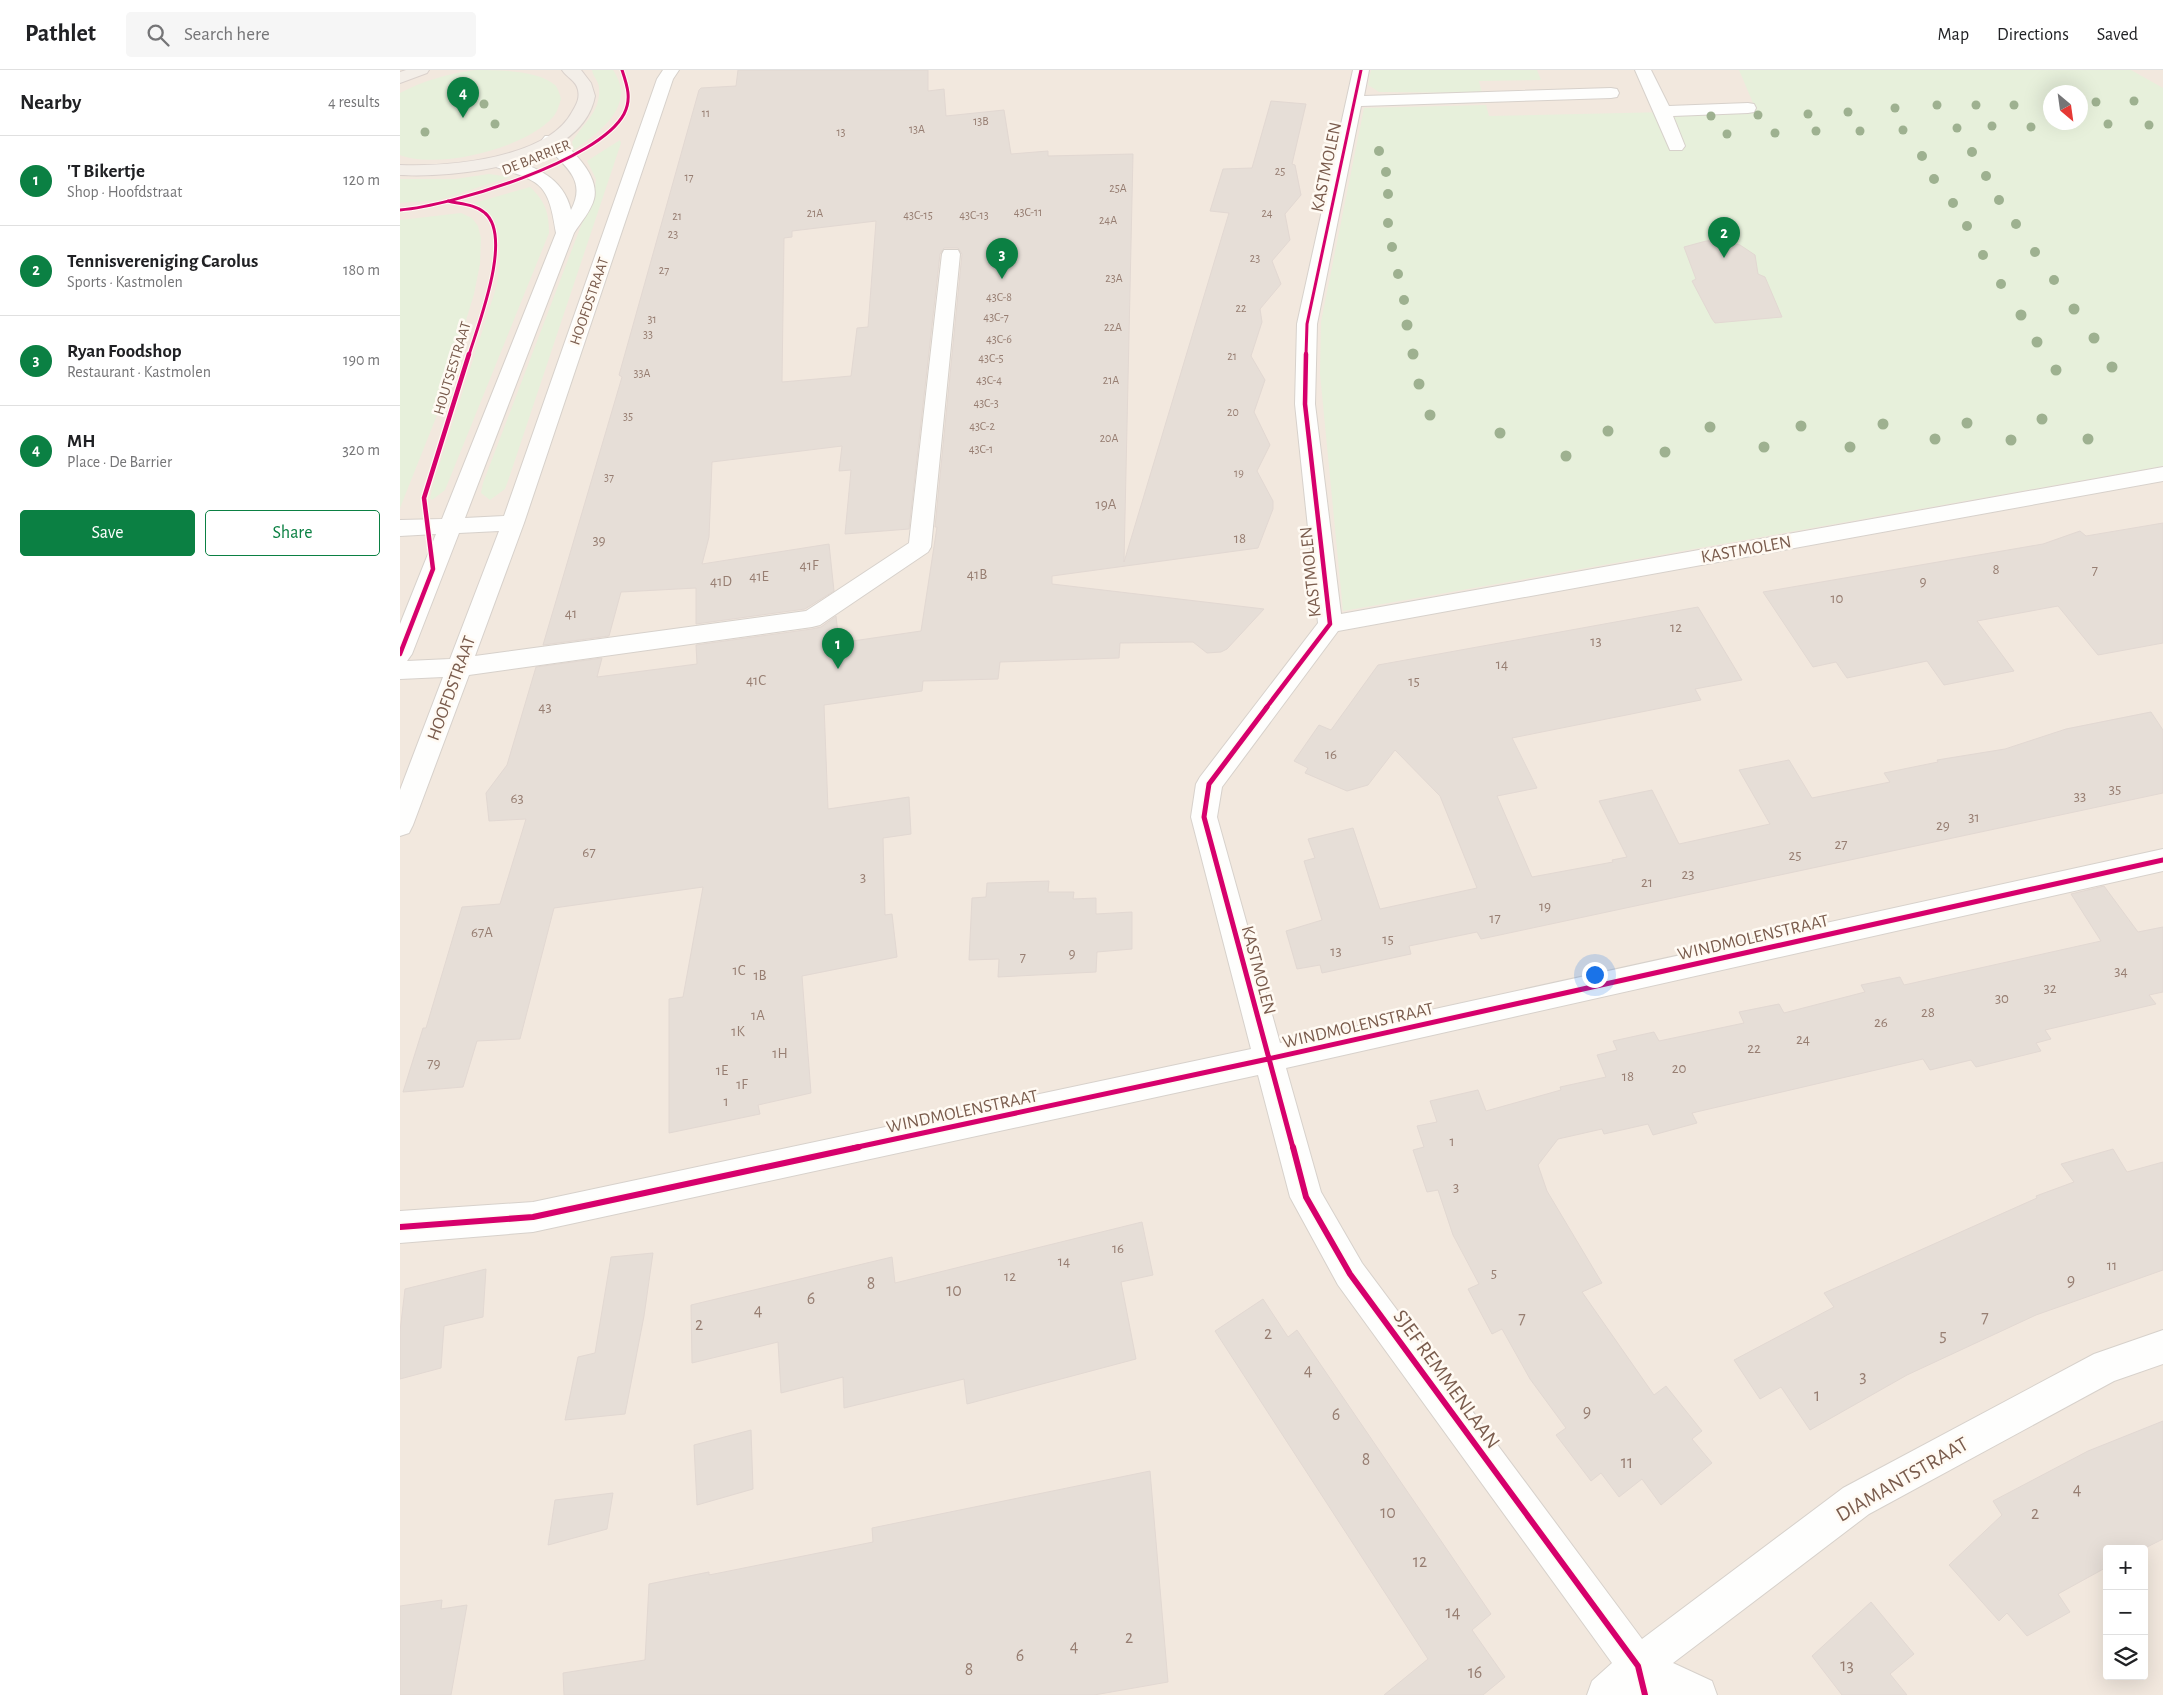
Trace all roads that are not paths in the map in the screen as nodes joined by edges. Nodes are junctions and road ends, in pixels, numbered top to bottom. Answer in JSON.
{"nodes":[{"id":1,"x":572,"y":70,"type":"edge"},
{"id":2,"x":671,"y":70,"type":"edge"},
{"id":3,"x":1361,"y":70,"type":"edge"},
{"id":4,"x":1643,"y":70,"type":"edge"},
{"id":5,"x":1611,"y":93,"type":"dead end"},
{"id":6,"x":1354,"y":101,"type":"junction"},
{"id":7,"x":1748,"y":108,"type":"dead end"},
{"id":8,"x":1663,"y":111,"type":"junction"},
{"id":9,"x":551,"y":140,"type":"junction"},
{"id":10,"x":1676,"y":146,"type":"dead end"},
{"id":11,"x":499,"y":162,"type":"junction"},
{"id":12,"x":400,"y":170,"type":"edge"},
{"id":13,"x":565,"y":233,"type":"junction"},
{"id":14,"x":951,"y":254,"type":"dead end"},
{"id":15,"x":2163,"y":474,"type":"edge"},
{"id":16,"x":513,"y":523,"type":"junction"},
{"id":17,"x":449,"y":527,"type":"junction"},
{"id":18,"x":400,"y":528,"type":"edge"},
{"id":19,"x":1330,"y":624,"type":"junction"},
{"id":20,"x":400,"y":654,"type":"edge"},
{"id":21,"x":459,"y":667,"type":"junction"},
{"id":22,"x":400,"y":670,"type":"edge"},
{"id":23,"x":400,"y":825,"type":"edge"},
{"id":24,"x":2163,"y":860,"type":"edge"},
{"id":25,"x":1268,"y":1059,"type":"junction"},
{"id":26,"x":403,"y":1226,"type":"edge"},
{"id":27,"x":2163,"y":1347,"type":"edge"},
{"id":28,"x":1642,"y":1681,"type":"edge"},
{"id":29,"x":1606,"y":1695,"type":"edge"},
{"id":30,"x":1698,"y":1695,"type":"edge"}],
"edges":[{"from":1,"to":9,"type":"main road","name":"DE BARRIER"},
{"from":2,"to":16,"type":"street","name":"HOOFDSTRAAT"},
{"from":3,"to":6,"type":"street","name":"KASTMOLEN"},
{"from":4,"to":8,"type":"street"},
{"from":5,"to":6,"type":"street"},
{"from":6,"to":19,"type":"street","name":"KASTMOLEN"},
{"from":7,"to":8,"type":"street"},
{"from":8,"to":10,"type":"street"},
{"from":9,"to":11,"type":"main road","name":"DE BARRIER"},
{"from":9,"to":13,"type":"street"},
{"from":11,"to":12,"type":"main road","name":"DE BARRIER"},
{"from":11,"to":13,"type":"street"},
{"from":13,"to":17,"type":"street"},
{"from":14,"to":21,"type":"street"},
{"from":15,"to":19,"type":"street","name":"KASTMOLEN"},
{"from":16,"to":17,"type":"street"},
{"from":16,"to":21,"type":"street","name":"HOOFDSTRAAT"},
{"from":17,"to":18,"type":"street"},
{"from":17,"to":20,"type":"street"},
{"from":19,"to":25,"type":"street","name":"KASTMOLEN"},
{"from":21,"to":22,"type":"street"},
{"from":21,"to":23,"type":"street","name":"HOOFDSTRAAT"},
{"from":24,"to":25,"type":"street","name":"WINDMOLENSTRAAT"},
{"from":25,"to":26,"type":"street","name":"WINDMOLENSTRAAT"},
{"from":25,"to":28,"type":"street","name":"SJEF REMMENLAAN"},
{"from":27,"to":28,"type":"street","name":"DIAMANTSTRAAT"},
{"from":28,"to":29,"type":"street","name":"DIAMANTSTRAAT"},
{"from":28,"to":30,"type":"street","name":"SJEF REMMENLAAN"}]}
